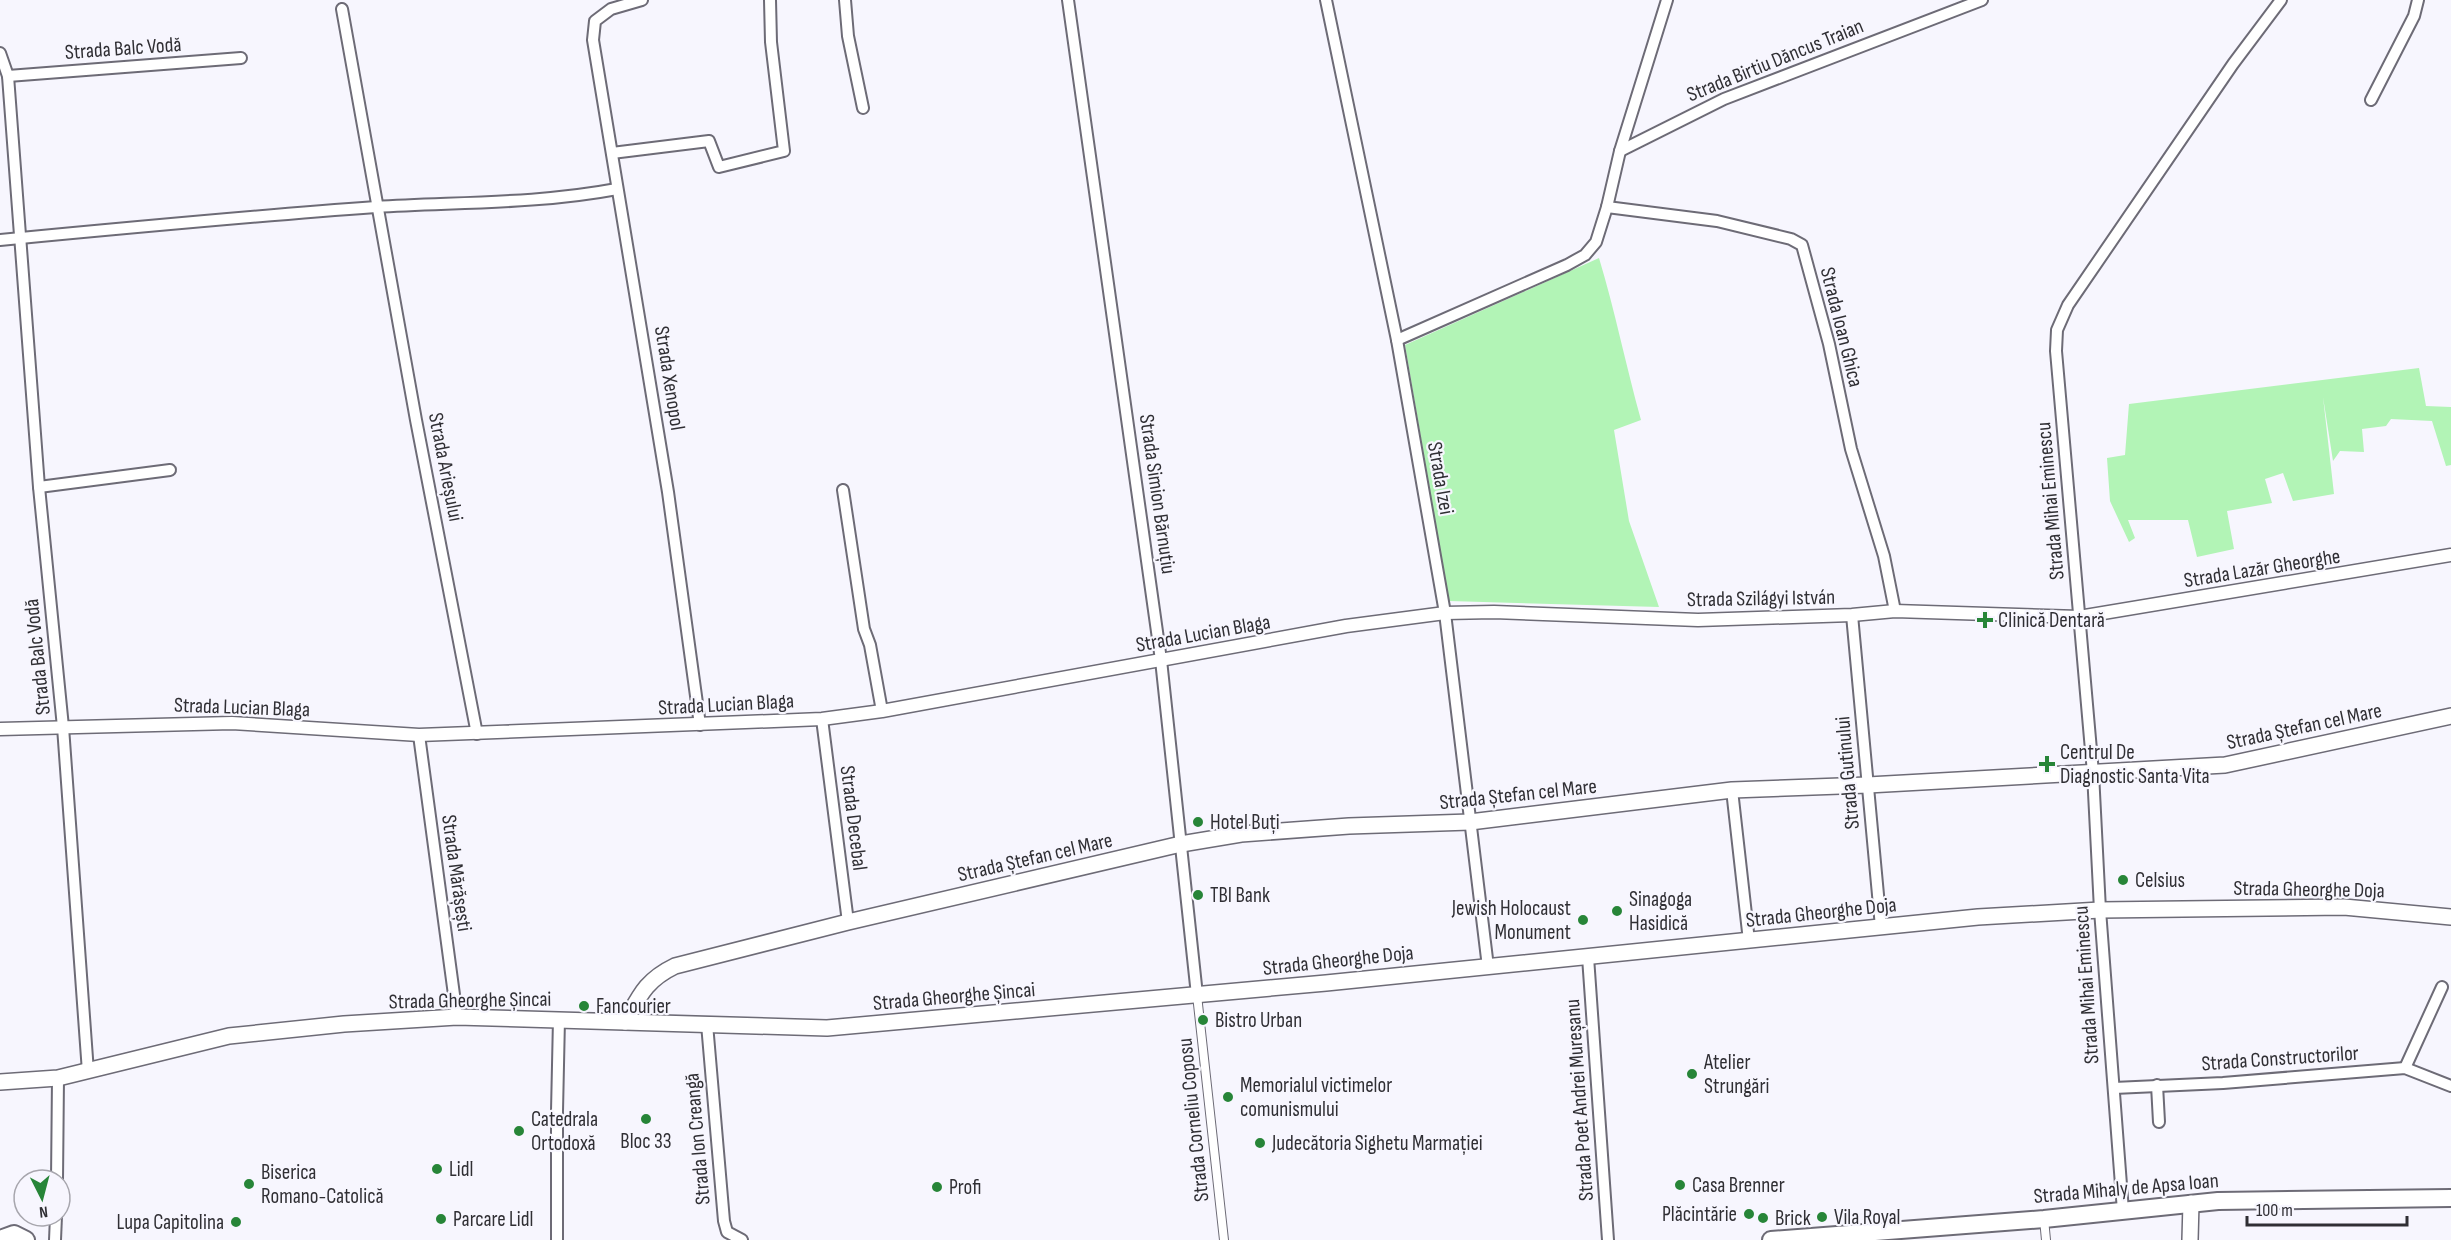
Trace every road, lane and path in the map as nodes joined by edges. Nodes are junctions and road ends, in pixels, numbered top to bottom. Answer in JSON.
{"nodes":[{"id":1,"x":642,"y":0,"type":"edge"},
{"id":2,"x":770,"y":0,"type":"edge"},
{"id":3,"x":845,"y":0,"type":"edge"},
{"id":4,"x":1068,"y":0,"type":"edge"},
{"id":5,"x":1326,"y":0,"type":"edge"},
{"id":6,"x":1667,"y":0,"type":"edge"},
{"id":7,"x":1982,"y":0,"type":"edge"},
{"id":8,"x":2281,"y":0,"type":"edge"},
{"id":9,"x":2418,"y":0,"type":"edge"},
{"id":10,"x":342,"y":9,"type":"dead end"},
{"id":11,"x":0,"y":53,"type":"edge"},
{"id":12,"x":241,"y":58,"type":"dead end"},
{"id":13,"x":8,"y":76,"type":"junction"},
{"id":14,"x":2371,"y":100,"type":"dead end"},
{"id":15,"x":863,"y":108,"type":"dead end"},
{"id":16,"x":1620,"y":151,"type":"junction"},
{"id":17,"x":612,"y":153,"type":"junction"},
{"id":18,"x":617,"y":189,"type":"junction"},
{"id":19,"x":379,"y":207,"type":"junction"},
{"id":20,"x":1607,"y":207,"type":"junction"},
{"id":21,"x":20,"y":238,"type":"junction"},
{"id":22,"x":0,"y":240,"type":"edge"},
{"id":23,"x":1397,"y":340,"type":"junction"},
{"id":24,"x":170,"y":470,"type":"dead end"},
{"id":25,"x":39,"y":487,"type":"junction"},
{"id":26,"x":843,"y":490,"type":"dead end"},
{"id":27,"x":2451,"y":555,"type":"edge"},
{"id":28,"x":1895,"y":610,"type":"junction"},
{"id":29,"x":1445,"y":613,"type":"junction"},
{"id":30,"x":1852,"y":615,"type":"junction"},
{"id":31,"x":2079,"y":617,"type":"junction"},
{"id":32,"x":1161,"y":660,"type":"junction"},
{"id":33,"x":882,"y":711,"type":"junction"},
{"id":34,"x":2451,"y":716,"type":"edge"},
{"id":35,"x":822,"y":719,"type":"junction"},
{"id":36,"x":700,"y":725,"type":"junction"},
{"id":37,"x":63,"y":727,"type":"junction"},
{"id":38,"x":0,"y":729,"type":"edge"},
{"id":39,"x":477,"y":734,"type":"junction"},
{"id":40,"x":419,"y":735,"type":"junction"},
{"id":41,"x":2093,"y":773,"type":"junction"},
{"id":42,"x":1868,"y":785,"type":"junction"},
{"id":43,"x":1731,"y":790,"type":"junction"},
{"id":44,"x":1470,"y":822,"type":"junction"},
{"id":45,"x":1181,"y":844,"type":"junction"},
{"id":46,"x":2100,"y":910,"type":"junction"},
{"id":47,"x":2451,"y":917,"type":"edge"},
{"id":48,"x":848,"y":922,"type":"junction"},
{"id":49,"x":1881,"y":927,"type":"junction"},
{"id":50,"x":1749,"y":941,"type":"junction"},
{"id":51,"x":1588,"y":957,"type":"junction"},
{"id":52,"x":1488,"y":967,"type":"junction"},
{"id":53,"x":2442,"y":987,"type":"dead end"},
{"id":54,"x":1197,"y":995,"type":"junction"},
{"id":55,"x":457,"y":1017,"type":"junction"},
{"id":56,"x":560,"y":1019,"type":"junction"},
{"id":57,"x":625,"y":1022,"type":"junction"},
{"id":58,"x":706,"y":1024,"type":"junction"},
{"id":59,"x":2405,"y":1068,"type":"junction"},
{"id":60,"x":88,"y":1072,"type":"junction"},
{"id":61,"x":58,"y":1078,"type":"junction"},
{"id":62,"x":0,"y":1082,"type":"edge"},
{"id":63,"x":2157,"y":1085,"type":"junction"},
{"id":64,"x":2451,"y":1086,"type":"edge"},
{"id":65,"x":2114,"y":1088,"type":"junction"},
{"id":66,"x":2160,"y":1122,"type":"dead end"},
{"id":67,"x":57,"y":1168,"type":"edge"},
{"id":68,"x":2451,"y":1198,"type":"edge"},
{"id":69,"x":2191,"y":1203,"type":"junction"},
{"id":70,"x":2123,"y":1210,"type":"junction"},
{"id":71,"x":2044,"y":1219,"type":"junction"},
{"id":72,"x":3,"y":1234,"type":"edge"},
{"id":73,"x":1806,"y":1239,"type":"edge"},
{"id":74,"x":26,"y":1240,"type":"edge"},
{"id":75,"x":557,"y":1240,"type":"edge"},
{"id":76,"x":742,"y":1240,"type":"edge"},
{"id":77,"x":1224,"y":1240,"type":"edge"},
{"id":78,"x":1608,"y":1240,"type":"edge"},
{"id":79,"x":1771,"y":1240,"type":"edge"},
{"id":80,"x":2046,"y":1240,"type":"edge"},
{"id":81,"x":2190,"y":1240,"type":"edge"}],
"edges":[{"from":1,"to":17,"type":"street","name":"Strada Xenopol"},
{"from":2,"to":17,"type":"street"},
{"from":3,"to":15,"type":"street"},
{"from":4,"to":32,"type":"street","name":"Strada Simion Bărnuțiu"},
{"from":5,"to":23,"type":"street","name":"Strada Izei"},
{"from":6,"to":16,"type":"street"},
{"from":7,"to":16,"type":"street","name":"Strada Birtiu Dăncus Traian"},
{"from":8,"to":31,"type":"street","name":"Strada Mihai Eminescu"},
{"from":9,"to":14,"type":"street"},
{"from":10,"to":19,"type":"street","name":"Strada Arieșului"},
{"from":11,"to":13,"type":"street","name":"Strada Balc Vodă"},
{"from":12,"to":13,"type":"street","name":"Strada Balc Vodă"},
{"from":13,"to":21,"type":"street","name":"Strada Balc Vodă"},
{"from":16,"to":20,"type":"street"},
{"from":17,"to":18,"type":"street","name":"Strada Xenopol"},
{"from":18,"to":19,"type":"street"},
{"from":18,"to":36,"type":"street","name":"Strada Xenopol"},
{"from":19,"to":21,"type":"street"},
{"from":19,"to":39,"type":"street","name":"Strada Arieșului"},
{"from":20,"to":23,"type":"street"},
{"from":20,"to":28,"type":"street","name":"Strada Ioan Ghica"},
{"from":21,"to":22,"type":"street"},
{"from":21,"to":25,"type":"street","name":"Strada Balc Vodă"},
{"from":23,"to":29,"type":"street","name":"Strada Izei"},
{"from":24,"to":25,"type":"street"},
{"from":25,"to":37,"type":"street","name":"Strada Balc Vodă"},
{"from":26,"to":33,"type":"street"},
{"from":27,"to":31,"type":"street","name":"Strada Lazăr Gheorghe"},
{"from":28,"to":30,"type":"street","name":"Strada Szilágyi István"},
{"from":28,"to":31,"type":"street","name":"Strada Szilágyi István"},
{"from":29,"to":30,"type":"street","name":"Strada Szilágyi István"},
{"from":29,"to":32,"type":"street","name":"Strada Lucian Blaga"},
{"from":29,"to":44,"type":"street","name":"Strada Izei"},
{"from":30,"to":42,"type":"street","name":"Strada Gutinului"},
{"from":31,"to":41,"type":"street","name":"Strada Mihai Eminescu"},
{"from":32,"to":33,"type":"street","name":"Strada Lucian Blaga"},
{"from":32,"to":45,"type":"street","name":"Strada Simion Bărnuțiu"},
{"from":33,"to":35,"type":"street","name":"Strada Lucian Blaga"},
{"from":34,"to":41,"type":"main road","name":"Strada Ștefan cel Mare"},
{"from":35,"to":36,"type":"street","name":"Strada Lucian Blaga"},
{"from":35,"to":48,"type":"street","name":"Strada Decebal"},
{"from":36,"to":39,"type":"street","name":"Strada Lucian Blaga"},
{"from":37,"to":38,"type":"street","name":"Strada Lucian Blaga"},
{"from":37,"to":40,"type":"street","name":"Strada Lucian Blaga"},
{"from":37,"to":60,"type":"street","name":"Strada Balc Vodă"},
{"from":39,"to":40,"type":"street","name":"Strada Lucian Blaga"},
{"from":40,"to":55,"type":"street","name":"Strada Mărășești"},
{"from":41,"to":42,"type":"main road","name":"Strada Ștefan cel Mare"},
{"from":41,"to":46,"type":"street","name":"Strada Mihai Eminescu"},
{"from":42,"to":43,"type":"main road","name":"Strada Ștefan cel Mare"},
{"from":42,"to":49,"type":"street","name":"Strada Gutinului"},
{"from":43,"to":44,"type":"main road","name":"Strada Ștefan cel Mare"},
{"from":43,"to":50,"type":"street"},
{"from":44,"to":45,"type":"main road","name":"Strada Ștefan cel Mare"},
{"from":44,"to":52,"type":"street","name":"Strada Izei"},
{"from":45,"to":48,"type":"main road","name":"Strada Ștefan cel Mare"},
{"from":45,"to":54,"type":"street","name":"Strada Simion Bărnuțiu"},
{"from":46,"to":47,"type":"main road","name":"Strada Gheorghe Doja"},
{"from":46,"to":49,"type":"main road","name":"Strada Gheorghe Doja"},
{"from":46,"to":65,"type":"street","name":"Strada Mihai Eminescu"},
{"from":48,"to":57,"type":"main road","name":"Strada Ștefan cel Mare"},
{"from":49,"to":50,"type":"main road","name":"Strada Gheorghe Doja"},
{"from":50,"to":51,"type":"main road","name":"Strada Gheorghe Doja"},
{"from":51,"to":52,"type":"main road","name":"Strada Gheorghe Doja"},
{"from":51,"to":78,"type":"street","name":"Strada Poet Andrei Mureșanu"},
{"from":52,"to":54,"type":"main road","name":"Strada Gheorghe Doja"},
{"from":53,"to":59,"type":"street"},
{"from":54,"to":58,"type":"main road","name":"Strada Gheorghe Șincai"},
{"from":54,"to":77,"type":"street","name":"Strada Corneliu Coposu"},
{"from":55,"to":56,"type":"main road","name":"Strada Gheorghe Șincai"},
{"from":55,"to":60,"type":"main road","name":"Strada Gheorghe Șincai"},
{"from":56,"to":57,"type":"main road","name":"Strada Gheorghe Șincai"},
{"from":56,"to":75,"type":"street"},
{"from":57,"to":58,"type":"main road","name":"Strada Gheorghe Șincai"},
{"from":58,"to":76,"type":"street","name":"Strada Ion Creangă"},
{"from":59,"to":63,"type":"street","name":"Strada Constructorilor"},
{"from":59,"to":64,"type":"street","name":"Strada Constructorilor"},
{"from":60,"to":61,"type":"main road","name":"Strada Gheorghe Șincai"},
{"from":61,"to":62,"type":"main road","name":"Strada Gheorghe Șincai"},
{"from":61,"to":67,"type":"street"},
{"from":63,"to":65,"type":"street","name":"Strada Constructorilor"},
{"from":63,"to":66,"type":"street"},
{"from":65,"to":70,"type":"street","name":"Strada Mihai Eminescu"},
{"from":68,"to":69,"type":"main road","name":"Strada Mihaly de Apsa Ioan"},
{"from":69,"to":70,"type":"main road","name":"Strada Mihaly de Apsa Ioan"},
{"from":69,"to":81,"type":"main road"},
{"from":70,"to":71,"type":"main road","name":"Strada Mihaly de Apsa Ioan"},
{"from":71,"to":73,"type":"main road","name":"Strada Mihaly de Apsa Ioan"},
{"from":71,"to":80,"type":"street"},
{"from":72,"to":74,"type":"main road"},
{"from":73,"to":79,"type":"main road","name":"Strada Mihaly de Apsa Ioan"}]}
